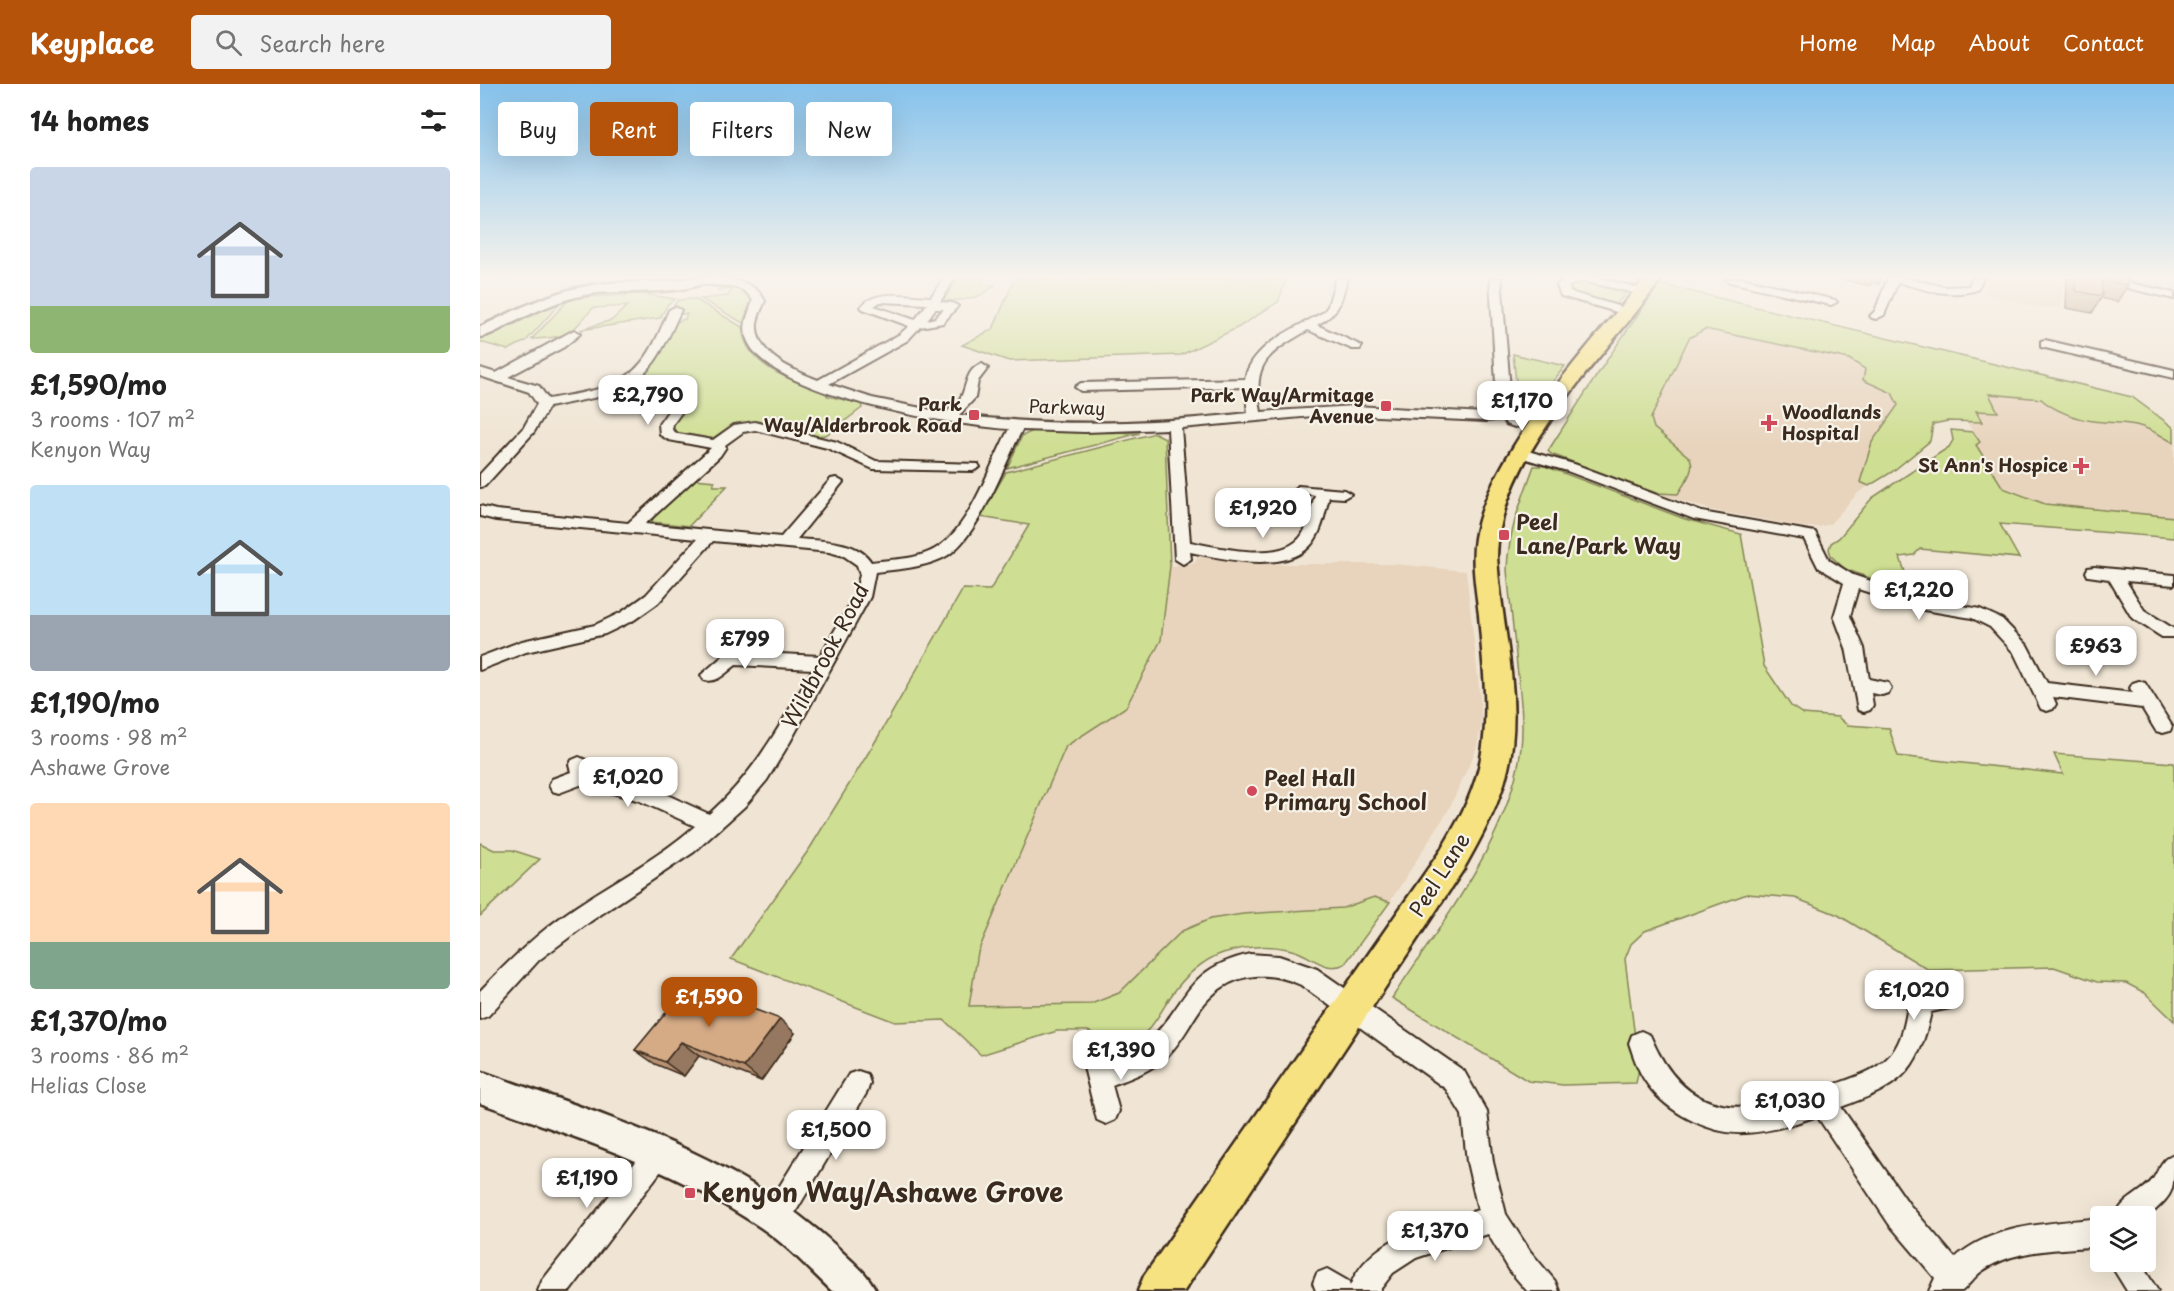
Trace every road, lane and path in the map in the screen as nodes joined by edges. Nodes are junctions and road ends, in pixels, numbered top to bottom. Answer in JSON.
{"nodes":[{"id":1,"x":574,"y":334,"type":"dead end"},
{"id":2,"x":664,"y":334,"type":"edge"},
{"id":3,"x":752,"y":334,"type":"edge"},
{"id":4,"x":905,"y":334,"type":"edge"},
{"id":5,"x":1295,"y":334,"type":"edge"},
{"id":6,"x":1328,"y":334,"type":"edge"},
{"id":7,"x":1499,"y":334,"type":"edge"},
{"id":8,"x":1610,"y":334,"type":"edge"},
{"id":9,"x":2045,"y":344,"type":"dead end"},
{"id":10,"x":1356,"y":346,"type":"dead end"},
{"id":11,"x":957,"y":371,"type":"dead end"},
{"id":12,"x":480,"y":372,"type":"edge"},
{"id":13,"x":2174,"y":374,"type":"edge"},
{"id":14,"x":498,"y":377,"type":"junction"},
{"id":15,"x":1251,"y":383,"type":"junction"},
{"id":16,"x":819,"y":385,"type":"junction"},
{"id":17,"x":1081,"y":389,"type":"dead end"},
{"id":18,"x":596,"y":393,"type":"junction"},
{"id":19,"x":544,"y":404,"type":"junction"},
{"id":20,"x":1509,"y":414,"type":"junction"},
{"id":21,"x":1255,"y":417,"type":"junction"},
{"id":22,"x":949,"y":418,"type":"junction"},
{"id":23,"x":1018,"y":425,"type":"junction"},
{"id":24,"x":1174,"y":425,"type":"junction"},
{"id":25,"x":1532,"y":435,"type":"junction"},
{"id":26,"x":716,"y":445,"type":"junction"},
{"id":27,"x":973,"y":467,"type":"dead end"},
{"id":28,"x":836,"y":482,"type":"dead end"},
{"id":29,"x":480,"y":483,"type":"edge"},
{"id":30,"x":1303,"y":489,"type":"dead end"},
{"id":31,"x":1323,"y":491,"type":"junction"},
{"id":32,"x":1344,"y":494,"type":"dead end"},
{"id":33,"x":482,"y":515,"type":"edge"},
{"id":34,"x":632,"y":528,"type":"junction"},
{"id":35,"x":710,"y":535,"type":"junction"},
{"id":36,"x":786,"y":542,"type":"junction"},
{"id":37,"x":868,"y":568,"type":"junction"},
{"id":38,"x":2094,"y":573,"type":"dead end"},
{"id":39,"x":2114,"y":574,"type":"junction"},
{"id":40,"x":2174,"y":580,"type":"edge"},
{"id":41,"x":1852,"y":582,"type":"junction"},
{"id":42,"x":2172,"y":636,"type":"edge"},
{"id":43,"x":824,"y":663,"type":"junction"},
{"id":44,"x":480,"y":664,"type":"edge"},
{"id":45,"x":710,"y":675,"type":"dead end"},
{"id":46,"x":1861,"y":685,"type":"junction"},
{"id":47,"x":1882,"y":688,"type":"dead end"},
{"id":48,"x":1864,"y":705,"type":"dead end"},
{"id":49,"x":2163,"y":726,"type":"dead end"},
{"id":50,"x":559,"y":786,"type":"dead end"},
{"id":51,"x":712,"y":824,"type":"junction"},
{"id":52,"x":1922,"y":997,"type":"dead end"},
{"id":53,"x":480,"y":1008,"type":"edge"},
{"id":54,"x":1353,"y":1008,"type":"junction"},
{"id":55,"x":1641,"y":1043,"type":"dead end"},
{"id":56,"x":480,"y":1087,"type":"edge"},
{"id":57,"x":859,"y":1090,"type":"dead end"},
{"id":58,"x":1822,"y":1101,"type":"junction"},
{"id":59,"x":1106,"y":1111,"type":"dead end"},
{"id":60,"x":658,"y":1154,"type":"junction"},
{"id":61,"x":2174,"y":1167,"type":"edge"},
{"id":62,"x":2141,"y":1206,"type":"edge"},
{"id":63,"x":776,"y":1218,"type":"junction"},
{"id":64,"x":1494,"y":1219,"type":"junction"},
{"id":65,"x":2090,"y":1233,"type":"edge"},
{"id":66,"x":2130,"y":1272,"type":"edge"},
{"id":67,"x":1949,"y":1285,"type":"edge"},
{"id":68,"x":552,"y":1291,"type":"edge"},
{"id":69,"x":858,"y":1291,"type":"edge"},
{"id":70,"x":1160,"y":1291,"type":"edge"},
{"id":71,"x":1362,"y":1291,"type":"edge"},
{"id":72,"x":1545,"y":1291,"type":"edge"},
{"id":73,"x":2144,"y":1291,"type":"edge"}],
"edges":[{"from":1,"to":14,"type":"street"},
{"from":2,"to":18,"type":"street"},
{"from":3,"to":16,"type":"street","name":"Parkway"},
{"from":4,"to":16,"type":"street"},
{"from":5,"to":15,"type":"street"},
{"from":6,"to":10,"type":"street"},
{"from":7,"to":20,"type":"street"},
{"from":8,"to":25,"type":"main road","name":"Peel Lane"},
{"from":9,"to":13,"type":"street"},
{"from":11,"to":22,"type":"street"},
{"from":12,"to":14,"type":"street"},
{"from":14,"to":19,"type":"street"},
{"from":15,"to":17,"type":"street"},
{"from":15,"to":21,"type":"street"},
{"from":16,"to":22,"type":"street","name":"Parkway"},
{"from":18,"to":19,"type":"street"},
{"from":18,"to":26,"type":"street"},
{"from":19,"to":29,"type":"street"},
{"from":20,"to":21,"type":"street","name":"Parkway"},
{"from":20,"to":25,"type":"street"},
{"from":21,"to":24,"type":"street","name":"Parkway"},
{"from":22,"to":23,"type":"street","name":"Parkway"},
{"from":23,"to":24,"type":"street","name":"Parkway"},
{"from":23,"to":37,"type":"street"},
{"from":24,"to":31,"type":"street"},
{"from":25,"to":41,"type":"street"},
{"from":25,"to":54,"type":"main road","name":"Peel Lane"},
{"from":26,"to":27,"type":"street"},
{"from":26,"to":34,"type":"street"},
{"from":28,"to":36,"type":"street"},
{"from":30,"to":31,"type":"street"},
{"from":31,"to":32,"type":"street"},
{"from":33,"to":34,"type":"street","name":"Wildbrook Road"},
{"from":34,"to":35,"type":"street","name":"Wildbrook Road"},
{"from":35,"to":36,"type":"street","name":"Wildbrook Road"},
{"from":35,"to":44,"type":"street"},
{"from":36,"to":37,"type":"street","name":"Wildbrook Road"},
{"from":37,"to":43,"type":"street","name":"Wildbrook Road"},
{"from":38,"to":39,"type":"street"},
{"from":39,"to":40,"type":"street"},
{"from":39,"to":42,"type":"street"},
{"from":41,"to":46,"type":"street"},
{"from":41,"to":49,"type":"street"},
{"from":43,"to":45,"type":"street"},
{"from":43,"to":51,"type":"street","name":"Wildbrook Road"},
{"from":46,"to":47,"type":"street"},
{"from":46,"to":48,"type":"street"},
{"from":50,"to":51,"type":"street"},
{"from":51,"to":53,"type":"street","name":"Wildbrook Road"},
{"from":52,"to":58,"type":"street"},
{"from":54,"to":59,"type":"street"},
{"from":54,"to":64,"type":"street"},
{"from":54,"to":70,"type":"main road","name":"Peel Lane"},
{"from":55,"to":58,"type":"street"},
{"from":56,"to":60,"type":"street"},
{"from":57,"to":63,"type":"street"},
{"from":58,"to":67,"type":"street"},
{"from":60,"to":63,"type":"street"},
{"from":60,"to":68,"type":"street"},
{"from":61,"to":62,"type":"street"},
{"from":63,"to":69,"type":"street"},
{"from":64,"to":71,"type":"street"},
{"from":64,"to":72,"type":"street"},
{"from":65,"to":67,"type":"street"},
{"from":66,"to":73,"type":"street"}]}
